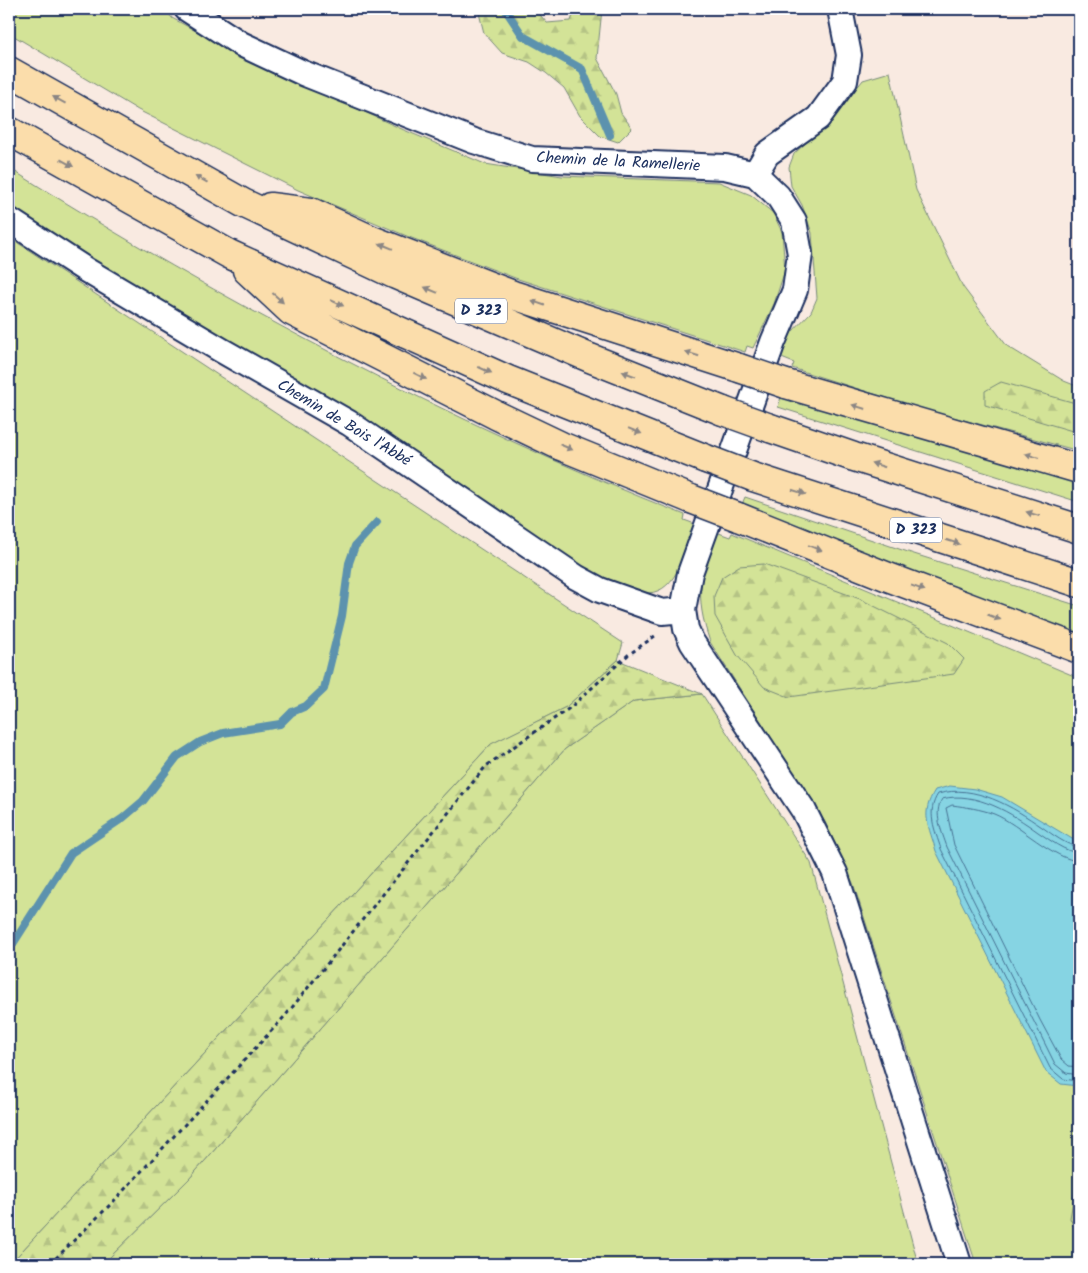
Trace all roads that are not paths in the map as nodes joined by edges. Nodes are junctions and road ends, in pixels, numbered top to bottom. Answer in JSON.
{"nodes":[{"id":1,"x":187,"y":9,"type":"edge"},
{"id":2,"x":840,"y":9,"type":"edge"},
{"id":3,"x":9,"y":71,"type":"edge"},
{"id":4,"x":9,"y":131,"type":"edge"},
{"id":5,"x":756,"y":174,"type":"junction"},
{"id":6,"x":243,"y":203,"type":"junction"},
{"id":7,"x":9,"y":220,"type":"edge"},
{"id":8,"x":229,"y":254,"type":"junction"},
{"id":9,"x":1079,"y":469,"type":"edge"},
{"id":10,"x":1079,"y":529,"type":"edge"},
{"id":11,"x":1079,"y":583,"type":"edge"},
{"id":12,"x":683,"y":610,"type":"junction"},
{"id":13,"x":1079,"y":649,"type":"edge"},
{"id":14,"x":959,"y":1264,"type":"edge"}],
"edges":[{"from":1,"to":5,"type":"street","name":"Chemin de la Ramellerie"},
{"from":2,"to":5,"type":"street"},
{"from":6,"to":3,"type":"highway","number":"D 323","one_way":true},
{"from":4,"to":8,"type":"highway","number":"D 323","one_way":true},
{"from":5,"to":12,"type":"street"},
{"from":9,"to":6,"type":"highway","one_way":true,"bridge":true},
{"from":10,"to":6,"type":"highway","number":"D 323","one_way":true,"bridge":true},
{"from":7,"to":12,"type":"street","name":"Chemin de Bois l'Abbé"},
{"from":8,"to":11,"type":"highway","number":"D 323","one_way":true,"bridge":true},
{"from":8,"to":13,"type":"highway","one_way":true,"bridge":true},
{"from":12,"to":14,"type":"street"}]}
